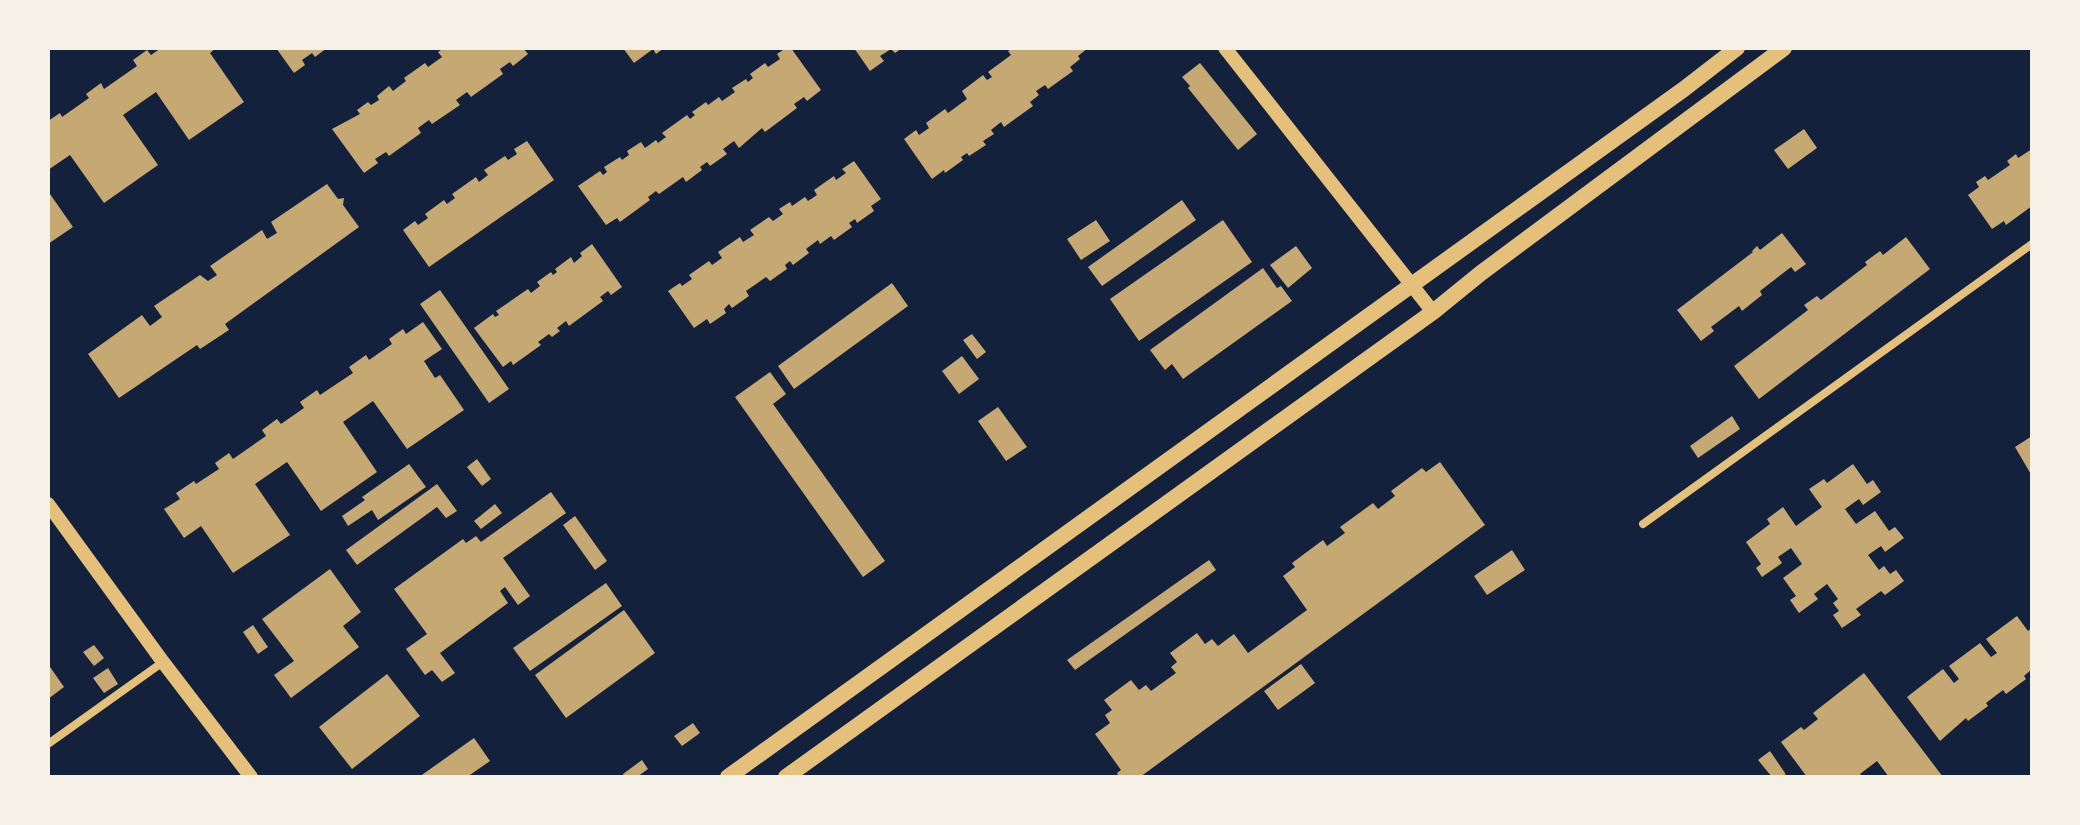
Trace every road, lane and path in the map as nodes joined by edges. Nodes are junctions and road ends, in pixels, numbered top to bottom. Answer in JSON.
{"nodes":[{"id":1,"x":1225,"y":48,"type":"edge"},
{"id":2,"x":1737,"y":48,"type":"edge"},
{"id":3,"x":1784,"y":48,"type":"edge"},
{"id":4,"x":2032,"y":244,"type":"edge"},
{"id":5,"x":1411,"y":284,"type":"junction"},
{"id":6,"x":1433,"y":312,"type":"junction"},
{"id":7,"x":48,"y":504,"type":"edge"},
{"id":8,"x":1643,"y":524,"type":"dead end"},
{"id":9,"x":163,"y":662,"type":"junction"},
{"id":10,"x":48,"y":744,"type":"edge"},
{"id":11,"x":251,"y":777,"type":"edge"},
{"id":12,"x":728,"y":777,"type":"edge"},
{"id":13,"x":786,"y":777,"type":"edge"}],
"edges":[{"from":1,"to":5,"type":"street"},
{"from":2,"to":5,"type":"main road"},
{"from":3,"to":6,"type":"main road"},
{"from":4,"to":8,"type":"street"},
{"from":5,"to":6,"type":"street"},
{"from":5,"to":12,"type":"main road"},
{"from":6,"to":13,"type":"main road"},
{"from":7,"to":9,"type":"street"},
{"from":9,"to":10,"type":"street"},
{"from":9,"to":11,"type":"street"}]}
